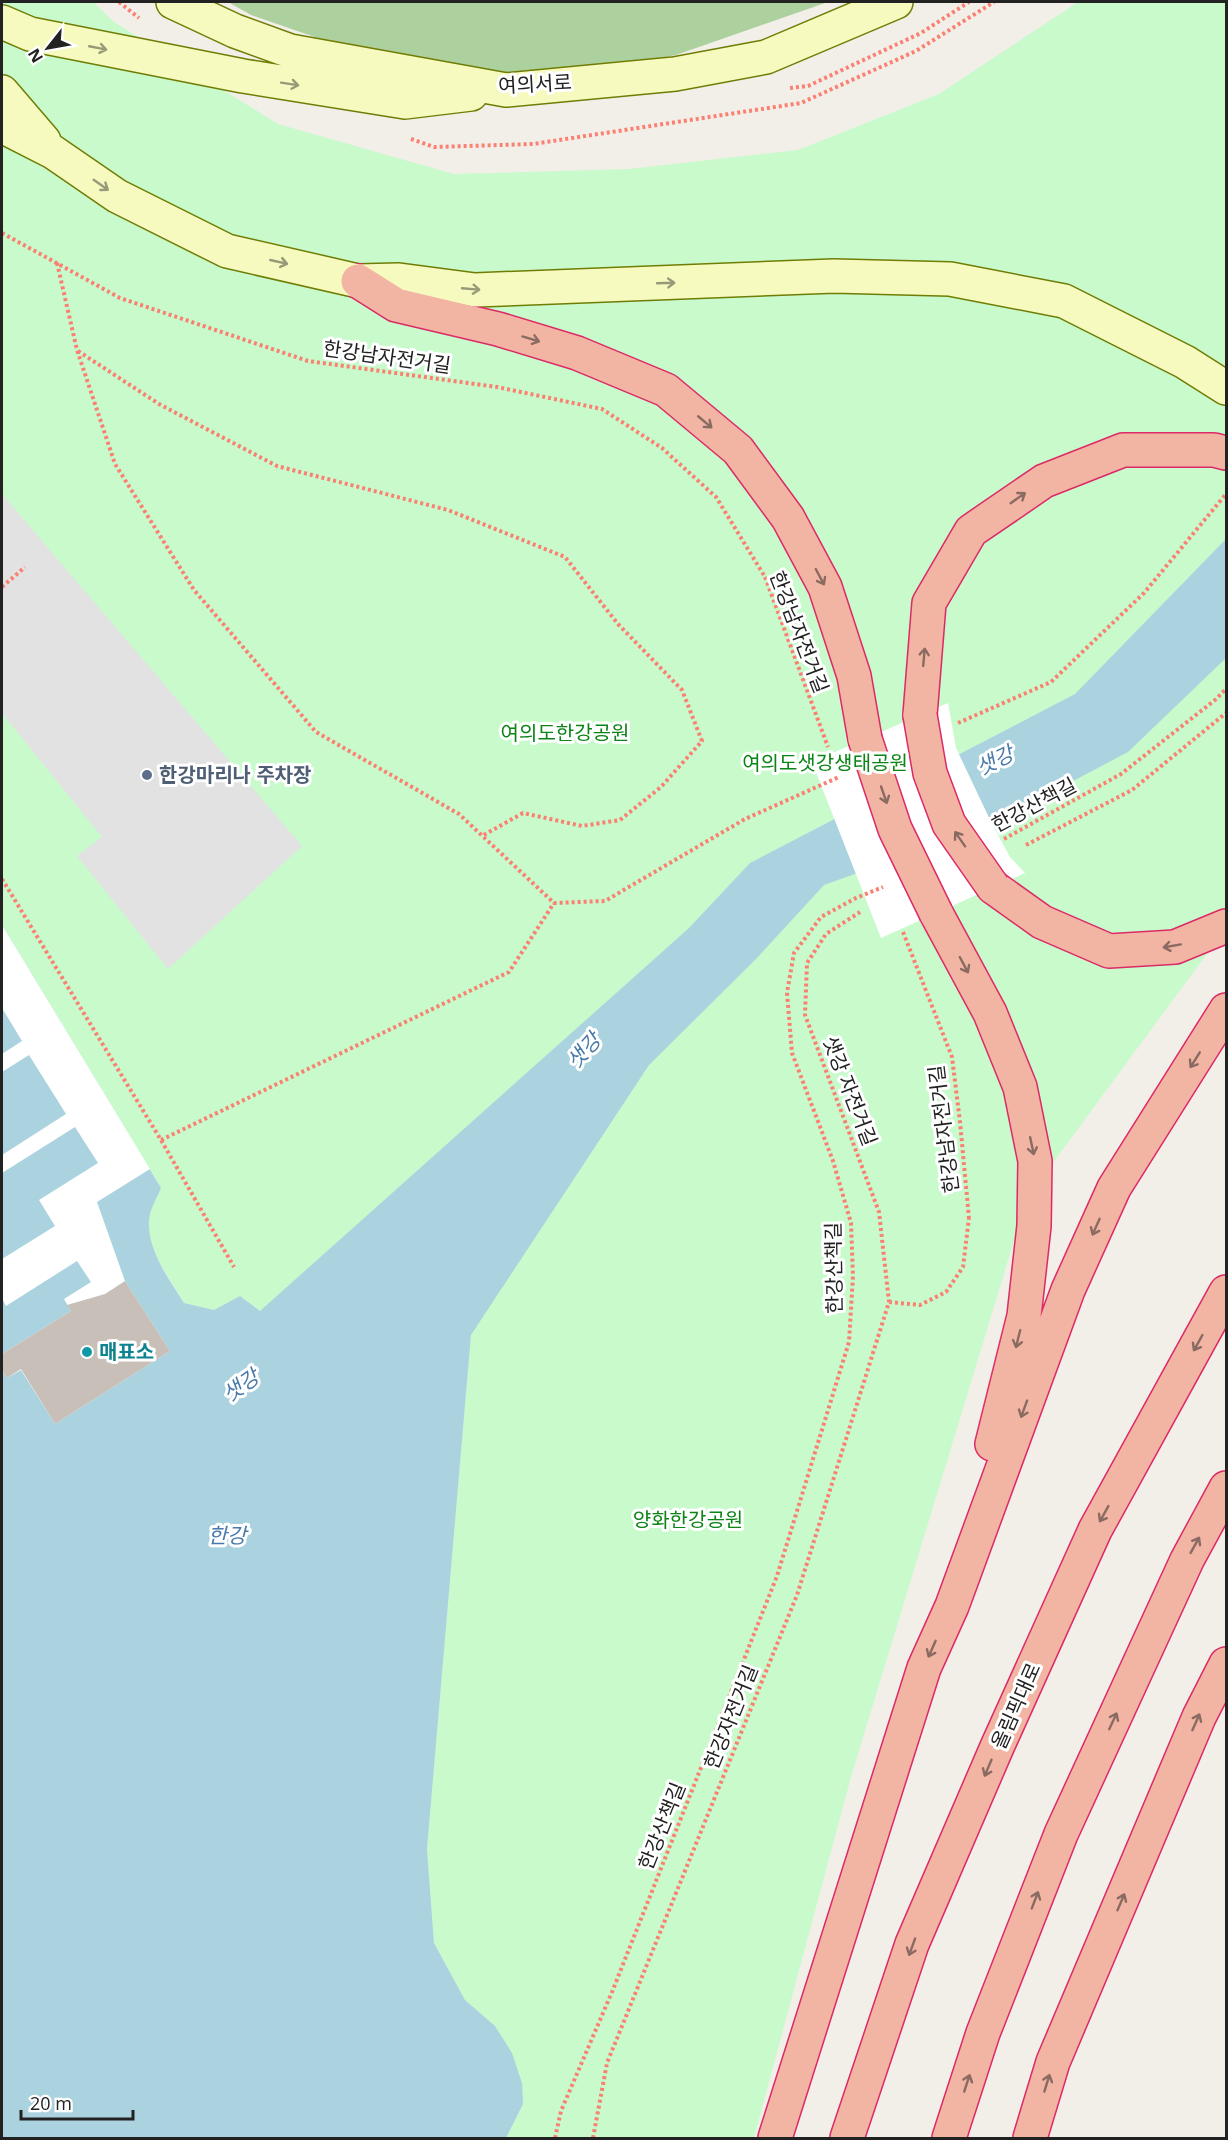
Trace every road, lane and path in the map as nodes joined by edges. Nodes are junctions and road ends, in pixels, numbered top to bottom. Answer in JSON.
{"nodes":[{"id":1,"x":173,"y":2,"type":"edge"},
{"id":2,"x":896,"y":2,"type":"edge"},
{"id":3,"x":2,"y":22,"type":"edge"},
{"id":4,"x":506,"y":90,"type":"junction"},
{"id":5,"x":2,"y":92,"type":"edge"},
{"id":6,"x":2,"y":126,"type":"edge"},
{"id":7,"x":53,"y":152,"type":"junction"},
{"id":8,"x":2,"y":233,"type":"edge"},
{"id":9,"x":57,"y":263,"type":"junction"},
{"id":10,"x":358,"y":281,"type":"junction"},
{"id":11,"x":77,"y":350,"type":"junction"},
{"id":12,"x":1227,"y":388,"type":"edge"},
{"id":13,"x":1220,"y":451,"type":"edge"},
{"id":14,"x":1227,"y":494,"type":"edge"},
{"id":15,"x":25,"y":567,"type":"dead end"},
{"id":16,"x":2,"y":587,"type":"edge"},
{"id":17,"x":1227,"y":688,"type":"edge"},
{"id":18,"x":1227,"y":713,"type":"edge"},
{"id":19,"x":953,"y":726,"type":"dead end"},
{"id":20,"x":829,"y":749,"type":"dead end"},
{"id":21,"x":838,"y":771,"type":"dead end"},
{"id":22,"x":843,"y":775,"type":"dead end"},
{"id":23,"x":842,"y":781,"type":"dead end"},
{"id":24,"x":482,"y":836,"type":"junction"},
{"id":25,"x":994,"y":843,"type":"dead end"},
{"id":26,"x":1026,"y":845,"type":"dead end"},
{"id":27,"x":881,"y":877,"type":"dead end"},
{"id":28,"x":2,"y":879,"type":"edge"},
{"id":29,"x":554,"y":903,"type":"junction"},
{"id":30,"x":860,"y":912,"type":"dead end"},
{"id":31,"x":1227,"y":927,"type":"edge"},
{"id":32,"x":902,"y":931,"type":"dead end"},
{"id":33,"x":1227,"y":1010,"type":"edge"},
{"id":34,"x":161,"y":1140,"type":"junction"},
{"id":35,"x":234,"y":1267,"type":"dead end"},
{"id":36,"x":1227,"y":1292,"type":"edge"},
{"id":37,"x":888,"y":1302,"type":"junction"},
{"id":38,"x":1227,"y":1488,"type":"edge"},
{"id":39,"x":952,"y":1606,"type":"junction"},
{"id":40,"x":1227,"y":1664,"type":"edge"},
{"id":41,"x":555,"y":2139,"type":"edge"},
{"id":42,"x":593,"y":2139,"type":"edge"},
{"id":43,"x":776,"y":2139,"type":"edge"},
{"id":44,"x":847,"y":2139,"type":"edge"},
{"id":45,"x":950,"y":2139,"type":"edge"},
{"id":46,"x":1030,"y":2139,"type":"edge"}],
"edges":[{"from":1,"to":4,"type":"main road","name":"여의서로"},
{"from":2,"to":4,"type":"main road","name":"여의서로"},
{"from":3,"to":4,"type":"main road","one_way":true},
{"from":5,"to":7,"type":"main road"},
{"from":6,"to":7,"type":"main road"},
{"from":7,"to":10,"type":"main road","one_way":true},
{"from":8,"to":9,"type":"path","name":"한강남자전거길"},
{"from":9,"to":11,"type":"path"},
{"from":9,"to":20,"type":"path","name":"한강남자전거길","bridge":true},
{"from":10,"to":12,"type":"main road","one_way":true},
{"from":10,"to":39,"type":"highway","one_way":true,"bridge":true},
{"from":11,"to":24,"type":"path"},
{"from":11,"to":24,"type":"path"},
{"from":31,"to":13,"type":"highway","one_way":true,"bridge":true},
{"from":14,"to":19,"type":"path"},
{"from":15,"to":16,"type":"path"},
{"from":17,"to":25,"type":"path","name":"한강산책길"},
{"from":18,"to":26,"type":"path"},
{"from":21,"to":23,"type":"path"},
{"from":22,"to":29,"type":"path"},
{"from":24,"to":29,"type":"path"},
{"from":27,"to":41,"type":"path","name":"한강산책길"},
{"from":28,"to":34,"type":"path"},
{"from":29,"to":34,"type":"path"},
{"from":30,"to":37,"type":"path","name":"샛강 자전거길"},
{"from":32,"to":37,"type":"path","name":"한강남자전거길","bridge":true},
{"from":33,"to":39,"type":"highway","one_way":true},
{"from":34,"to":35,"type":"path"},
{"from":36,"to":44,"type":"highway","name":"올림픽대로","one_way":true},
{"from":37,"to":42,"type":"path","name":"한강자전거길"},
{"from":45,"to":38,"type":"highway","one_way":true},
{"from":39,"to":43,"type":"highway","one_way":true},
{"from":46,"to":40,"type":"highway","one_way":true}]}
